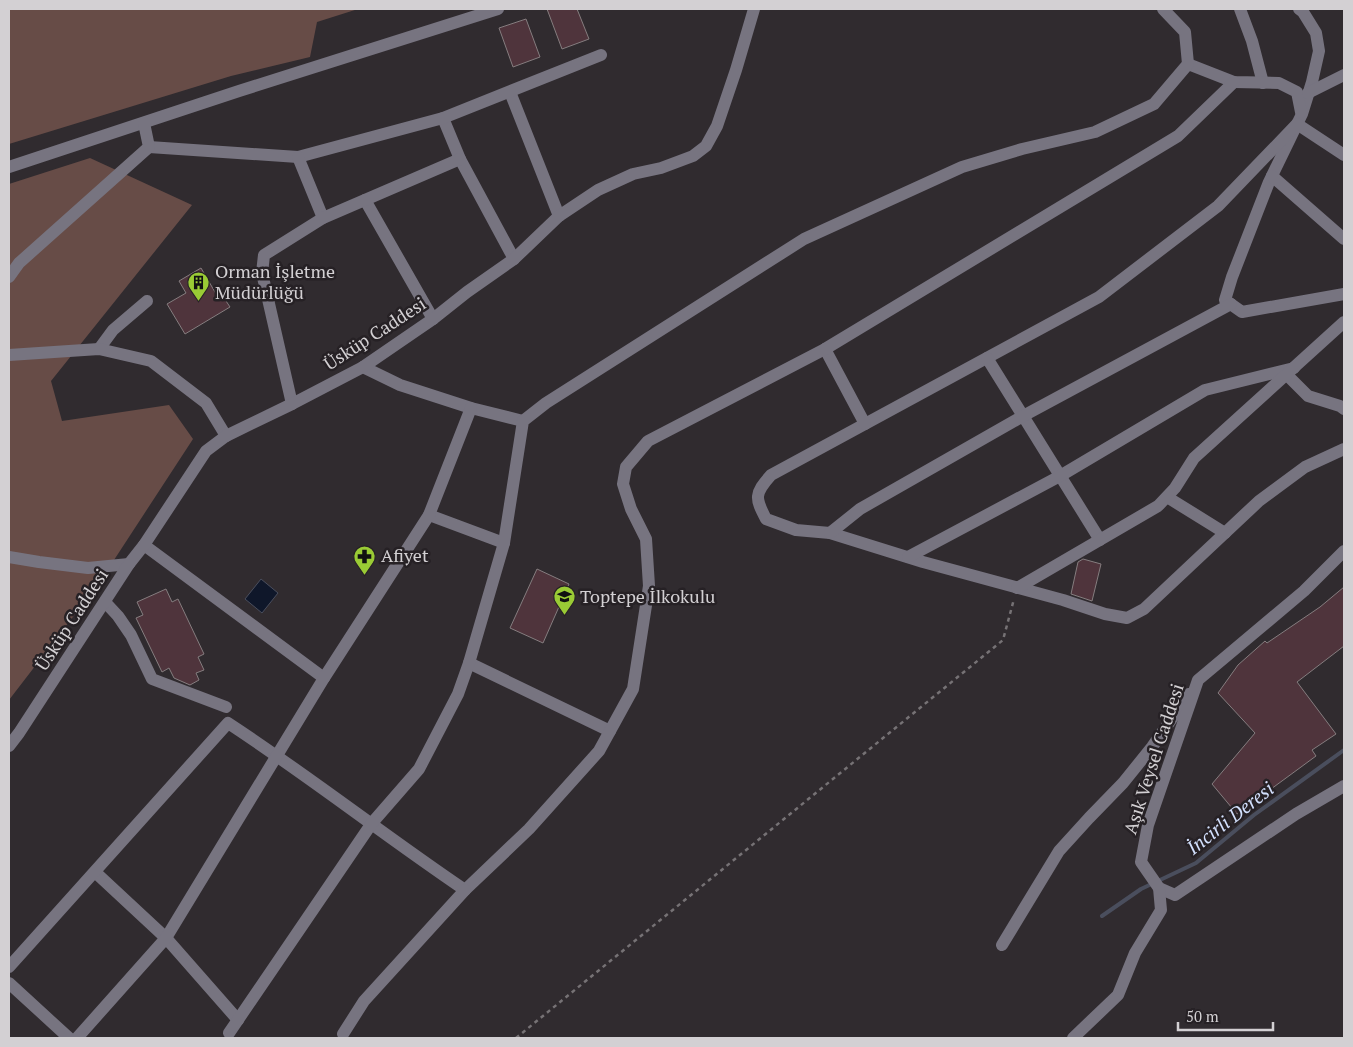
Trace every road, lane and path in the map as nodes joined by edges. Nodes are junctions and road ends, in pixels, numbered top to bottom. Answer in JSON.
{"nodes":[{"id":1,"x":498,"y":9,"type":"edge"},
{"id":2,"x":754,"y":9,"type":"edge"},
{"id":3,"x":1163,"y":9,"type":"edge"},
{"id":4,"x":1240,"y":9,"type":"edge"},
{"id":5,"x":1299,"y":9,"type":"edge"},
{"id":6,"x":601,"y":55,"type":"dead end"},
{"id":7,"x":1188,"y":64,"type":"junction"},
{"id":8,"x":1344,"y":75,"type":"edge"},
{"id":9,"x":1234,"y":82,"type":"junction"},
{"id":10,"x":1263,"y":83,"type":"junction"},
{"id":11,"x":510,"y":92,"type":"junction"},
{"id":12,"x":1308,"y":93,"type":"junction"},
{"id":13,"x":443,"y":118,"type":"junction"},
{"id":14,"x":1299,"y":119,"type":"junction"},
{"id":15,"x":144,"y":123,"type":"junction"},
{"id":16,"x":149,"y":147,"type":"junction"},
{"id":17,"x":1344,"y":155,"type":"edge"},
{"id":18,"x":298,"y":157,"type":"junction"},
{"id":19,"x":460,"y":159,"type":"junction"},
{"id":20,"x":9,"y":167,"type":"edge"},
{"id":21,"x":1272,"y":176,"type":"junction"},
{"id":22,"x":365,"y":200,"type":"junction"},
{"id":23,"x":559,"y":216,"type":"junction"},
{"id":24,"x":323,"y":218,"type":"junction"},
{"id":25,"x":1344,"y":239,"type":"edge"},
{"id":26,"x":514,"y":259,"type":"junction"},
{"id":27,"x":9,"y":277,"type":"edge"},
{"id":28,"x":1344,"y":294,"type":"edge"},
{"id":29,"x":147,"y":302,"type":"dead end"},
{"id":30,"x":1231,"y":304,"type":"junction"},
{"id":31,"x":433,"y":319,"type":"junction"},
{"id":32,"x":1344,"y":322,"type":"edge"},
{"id":33,"x":99,"y":349,"type":"junction"},
{"id":34,"x":825,"y":349,"type":"junction"},
{"id":35,"x":9,"y":355,"type":"edge"},
{"id":36,"x":986,"y":358,"type":"junction"},
{"id":37,"x":363,"y":367,"type":"junction"},
{"id":38,"x":1290,"y":372,"type":"junction"},
{"id":39,"x":292,"y":404,"type":"junction"},
{"id":40,"x":471,"y":408,"type":"junction"},
{"id":41,"x":1344,"y":409,"type":"edge"},
{"id":42,"x":1023,"y":416,"type":"junction"},
{"id":43,"x":523,"y":421,"type":"junction"},
{"id":44,"x":865,"y":424,"type":"junction"},
{"id":45,"x":226,"y":436,"type":"junction"},
{"id":46,"x":1344,"y":449,"type":"edge"},
{"id":47,"x":1060,"y":476,"type":"junction"},
{"id":48,"x":1167,"y":497,"type":"junction"},
{"id":49,"x":429,"y":515,"type":"junction"},
{"id":50,"x":830,"y":532,"type":"junction"},
{"id":51,"x":1226,"y":533,"type":"junction"},
{"id":52,"x":1100,"y":540,"type":"junction"},
{"id":53,"x":504,"y":543,"type":"junction"},
{"id":54,"x":144,"y":545,"type":"junction"},
{"id":55,"x":1344,"y":551,"type":"edge"},
{"id":56,"x":9,"y":557,"type":"edge"},
{"id":57,"x":908,"y":557,"type":"junction"},
{"id":58,"x":129,"y":564,"type":"junction"},
{"id":59,"x":1017,"y":588,"type":"junction"},
{"id":60,"x":105,"y":602,"type":"junction"},
{"id":61,"x":469,"y":662,"type":"junction"},
{"id":62,"x":324,"y":678,"type":"junction"},
{"id":63,"x":1198,"y":680,"type":"junction"},
{"id":64,"x":226,"y":707,"type":"dead end"},
{"id":65,"x":610,"y":731,"type":"junction"},
{"id":66,"x":9,"y":746,"type":"edge"},
{"id":67,"x":277,"y":755,"type":"junction"},
{"id":68,"x":1344,"y":786,"type":"edge"},
{"id":69,"x":372,"y":823,"type":"junction"},
{"id":70,"x":95,"y":872,"type":"junction"},
{"id":71,"x":1159,"y":888,"type":"junction"},
{"id":72,"x":465,"y":890,"type":"junction"},
{"id":73,"x":166,"y":938,"type":"junction"},
{"id":74,"x":1002,"y":945,"type":"dead end"},
{"id":75,"x":9,"y":967,"type":"edge"},
{"id":76,"x":9,"y":983,"type":"edge"},
{"id":77,"x":238,"y":1020,"type":"junction"},
{"id":78,"x":229,"y":1033,"type":"dead end"},
{"id":79,"x":343,"y":1034,"type":"dead end"},
{"id":80,"x":70,"y":1038,"type":"edge"},
{"id":81,"x":77,"y":1038,"type":"edge"},
{"id":82,"x":516,"y":1038,"type":"edge"},
{"id":83,"x":1072,"y":1038,"type":"edge"}],
"edges":[{"from":1,"to":15,"type":"street"},
{"from":2,"to":23,"type":"street","name":"Üsküp Caddesi"},
{"from":3,"to":7,"type":"street"},
{"from":4,"to":10,"type":"street"},
{"from":5,"to":12,"type":"street"},
{"from":6,"to":11,"type":"street"},
{"from":7,"to":9,"type":"street"},
{"from":7,"to":43,"type":"street"},
{"from":8,"to":12,"type":"street"},
{"from":9,"to":10,"type":"street"},
{"from":9,"to":34,"type":"street"},
{"from":10,"to":14,"type":"street"},
{"from":11,"to":13,"type":"street"},
{"from":11,"to":23,"type":"street"},
{"from":12,"to":14,"type":"street"},
{"from":13,"to":18,"type":"street"},
{"from":13,"to":19,"type":"street"},
{"from":14,"to":17,"type":"street"},
{"from":14,"to":21,"type":"street"},
{"from":14,"to":36,"type":"street"},
{"from":15,"to":16,"type":"street"},
{"from":15,"to":20,"type":"street"},
{"from":16,"to":18,"type":"street"},
{"from":16,"to":27,"type":"street"},
{"from":18,"to":24,"type":"street"},
{"from":19,"to":22,"type":"street"},
{"from":19,"to":26,"type":"street"},
{"from":21,"to":25,"type":"street"},
{"from":21,"to":30,"type":"street"},
{"from":22,"to":24,"type":"street"},
{"from":22,"to":31,"type":"street"},
{"from":23,"to":26,"type":"street","name":"Üsküp Caddesi"},
{"from":24,"to":39,"type":"street"},
{"from":26,"to":31,"type":"street","name":"Üsküp Caddesi"},
{"from":28,"to":30,"type":"street"},
{"from":29,"to":33,"type":"street"},
{"from":30,"to":42,"type":"street"},
{"from":31,"to":37,"type":"street","name":"Üsküp Caddesi"},
{"from":32,"to":38,"type":"street"},
{"from":33,"to":35,"type":"street"},
{"from":33,"to":45,"type":"street"},
{"from":34,"to":44,"type":"street"},
{"from":34,"to":65,"type":"street"},
{"from":36,"to":42,"type":"street"},
{"from":36,"to":44,"type":"street"},
{"from":37,"to":39,"type":"street","name":"Üsküp Caddesi"},
{"from":37,"to":40,"type":"street"},
{"from":38,"to":41,"type":"street"},
{"from":38,"to":47,"type":"street"},
{"from":38,"to":48,"type":"street"},
{"from":39,"to":45,"type":"street","name":"Üsküp Caddesi"},
{"from":40,"to":43,"type":"street"},
{"from":40,"to":49,"type":"street"},
{"from":42,"to":47,"type":"street"},
{"from":42,"to":50,"type":"street"},
{"from":43,"to":53,"type":"street"},
{"from":44,"to":50,"type":"street"},
{"from":45,"to":54,"type":"street","name":"Üsküp Caddesi"},
{"from":46,"to":51,"type":"street"},
{"from":47,"to":52,"type":"street"},
{"from":47,"to":57,"type":"street"},
{"from":48,"to":51,"type":"street"},
{"from":48,"to":52,"type":"street"},
{"from":49,"to":53,"type":"street"},
{"from":49,"to":62,"type":"street"},
{"from":50,"to":57,"type":"street"},
{"from":51,"to":59,"type":"street"},
{"from":52,"to":59,"type":"street"},
{"from":53,"to":61,"type":"street"},
{"from":54,"to":58,"type":"street","name":"Üsküp Caddesi"},
{"from":54,"to":62,"type":"street"},
{"from":55,"to":63,"type":"street","name":"Aşık Veysel Caddesi"},
{"from":56,"to":58,"type":"street"},
{"from":57,"to":59,"type":"street"},
{"from":58,"to":60,"type":"street","name":"Üsküp Caddesi"},
{"from":59,"to":82,"type":"path"},
{"from":60,"to":64,"type":"street"},
{"from":60,"to":66,"type":"street","name":"Üsküp Caddesi"},
{"from":61,"to":65,"type":"street"},
{"from":61,"to":69,"type":"street"},
{"from":62,"to":67,"type":"street"},
{"from":63,"to":71,"type":"street","name":"Aşık Veysel Caddesi"},
{"from":63,"to":74,"type":"street"},
{"from":65,"to":72,"type":"street"},
{"from":67,"to":69,"type":"street"},
{"from":67,"to":70,"type":"street"},
{"from":67,"to":73,"type":"street"},
{"from":68,"to":71,"type":"street"},
{"from":69,"to":72,"type":"street"},
{"from":69,"to":77,"type":"street"},
{"from":70,"to":73,"type":"street"},
{"from":70,"to":75,"type":"street"},
{"from":71,"to":83,"type":"street"},
{"from":72,"to":79,"type":"street"},
{"from":73,"to":77,"type":"street"},
{"from":73,"to":81,"type":"street"},
{"from":76,"to":80,"type":"street"},
{"from":77,"to":78,"type":"street"}]}
